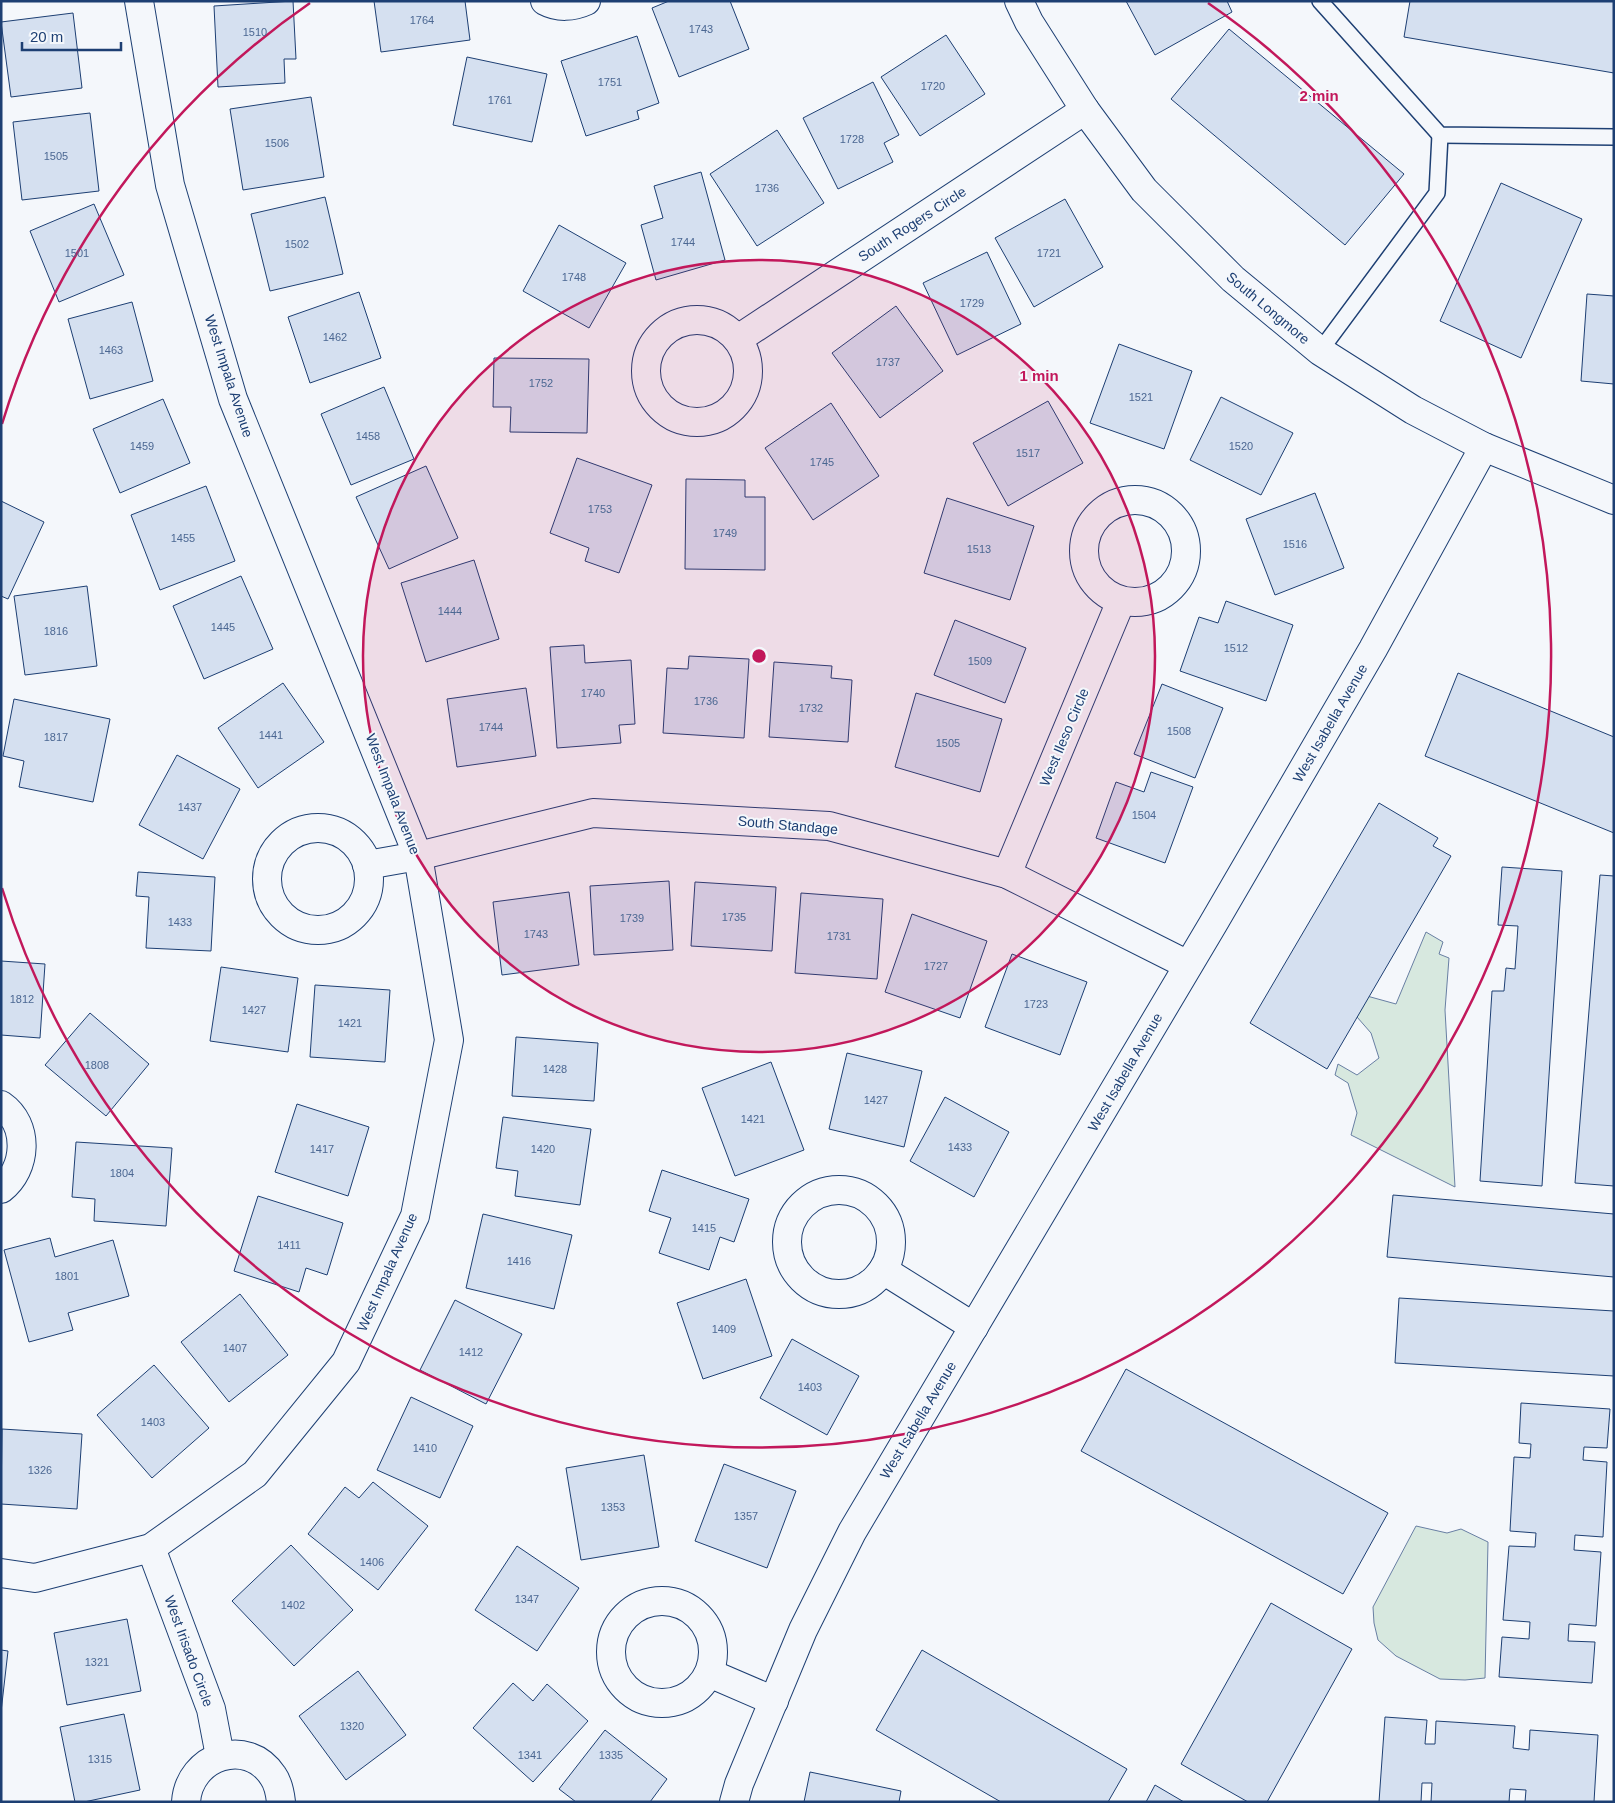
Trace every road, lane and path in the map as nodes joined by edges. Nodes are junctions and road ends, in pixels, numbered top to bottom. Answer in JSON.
{"nodes":[{"id":1,"x":139,"y":1,"type":"edge"},
{"id":2,"x":545,"y":1,"type":"edge"},
{"id":3,"x":586,"y":1,"type":"edge"},
{"id":4,"x":1019,"y":1,"type":"edge"},
{"id":5,"x":1320,"y":1,"type":"edge"},
{"id":6,"x":1085,"y":110,"type":"junction"},
{"id":7,"x":1440,"y":135,"type":"junction"},
{"id":8,"x":1614,"y":137,"type":"edge"},
{"id":9,"x":738,"y":339,"type":"dead end"},
{"id":10,"x":1320,"y":351,"type":"junction"},
{"id":11,"x":1484,"y":447,"type":"junction"},
{"id":12,"x":1614,"y":500,"type":"edge"},
{"id":13,"x":1121,"y":601,"type":"dead end"},
{"id":14,"x":418,"y":856,"type":"junction"},
{"id":15,"x":367,"y":865,"type":"dead end"},
{"id":16,"x":1007,"y":874,"type":"junction"},
{"id":17,"x":1188,"y":965,"type":"junction"},
{"id":18,"x":1,"y":1106,"type":"edge"},
{"id":19,"x":1,"y":1188,"type":"edge"},
{"id":20,"x":883,"y":1270,"type":"dead end"},
{"id":21,"x":974,"y":1327,"type":"junction"},
{"id":22,"x":151,"y":1548,"type":"junction"},
{"id":23,"x":1,"y":1573,"type":"edge"},
{"id":24,"x":709,"y":1673,"type":"dead end"},
{"id":25,"x":774,"y":1701,"type":"junction"},
{"id":26,"x":220,"y":1756,"type":"junction"},
{"id":27,"x":186,"y":1802,"type":"edge"},
{"id":28,"x":280,"y":1802,"type":"edge"},
{"id":29,"x":734,"y":1802,"type":"edge"}],
"edges":[{"from":1,"to":14,"type":"street","name":"West Impala Avenue"},
{"from":2,"to":3,"type":"street"},
{"from":4,"to":6,"type":"street","name":"South Longmore"},
{"from":5,"to":7,"type":"lane"},
{"from":6,"to":9,"type":"street","name":"South Rogers Circle"},
{"from":6,"to":10,"type":"street","name":"South Longmore"},
{"from":7,"to":8,"type":"lane"},
{"from":7,"to":10,"type":"lane"},
{"from":10,"to":11,"type":"street","name":"South Longmore"},
{"from":11,"to":12,"type":"street","name":"South Longmore"},
{"from":11,"to":17,"type":"street","name":"West Isabella Avenue"},
{"from":13,"to":16,"type":"street","name":"West Ileso Circle"},
{"from":14,"to":15,"type":"street","name":"South Standage"},
{"from":14,"to":16,"type":"street","name":"South Standage"},
{"from":14,"to":22,"type":"street","name":"West Impala Avenue"},
{"from":16,"to":17,"type":"street","name":"South Standage"},
{"from":17,"to":21,"type":"street","name":"West Isabella Avenue"},
{"from":18,"to":19,"type":"street"},
{"from":20,"to":21,"type":"street"},
{"from":21,"to":25,"type":"street","name":"West Isabella Avenue"},
{"from":22,"to":23,"type":"street"},
{"from":22,"to":26,"type":"street","name":"West Irisado Circle"},
{"from":24,"to":25,"type":"street"},
{"from":25,"to":29,"type":"street","name":"West Isabella Avenue"},
{"from":26,"to":27,"type":"street"},
{"from":26,"to":28,"type":"street"}]}
